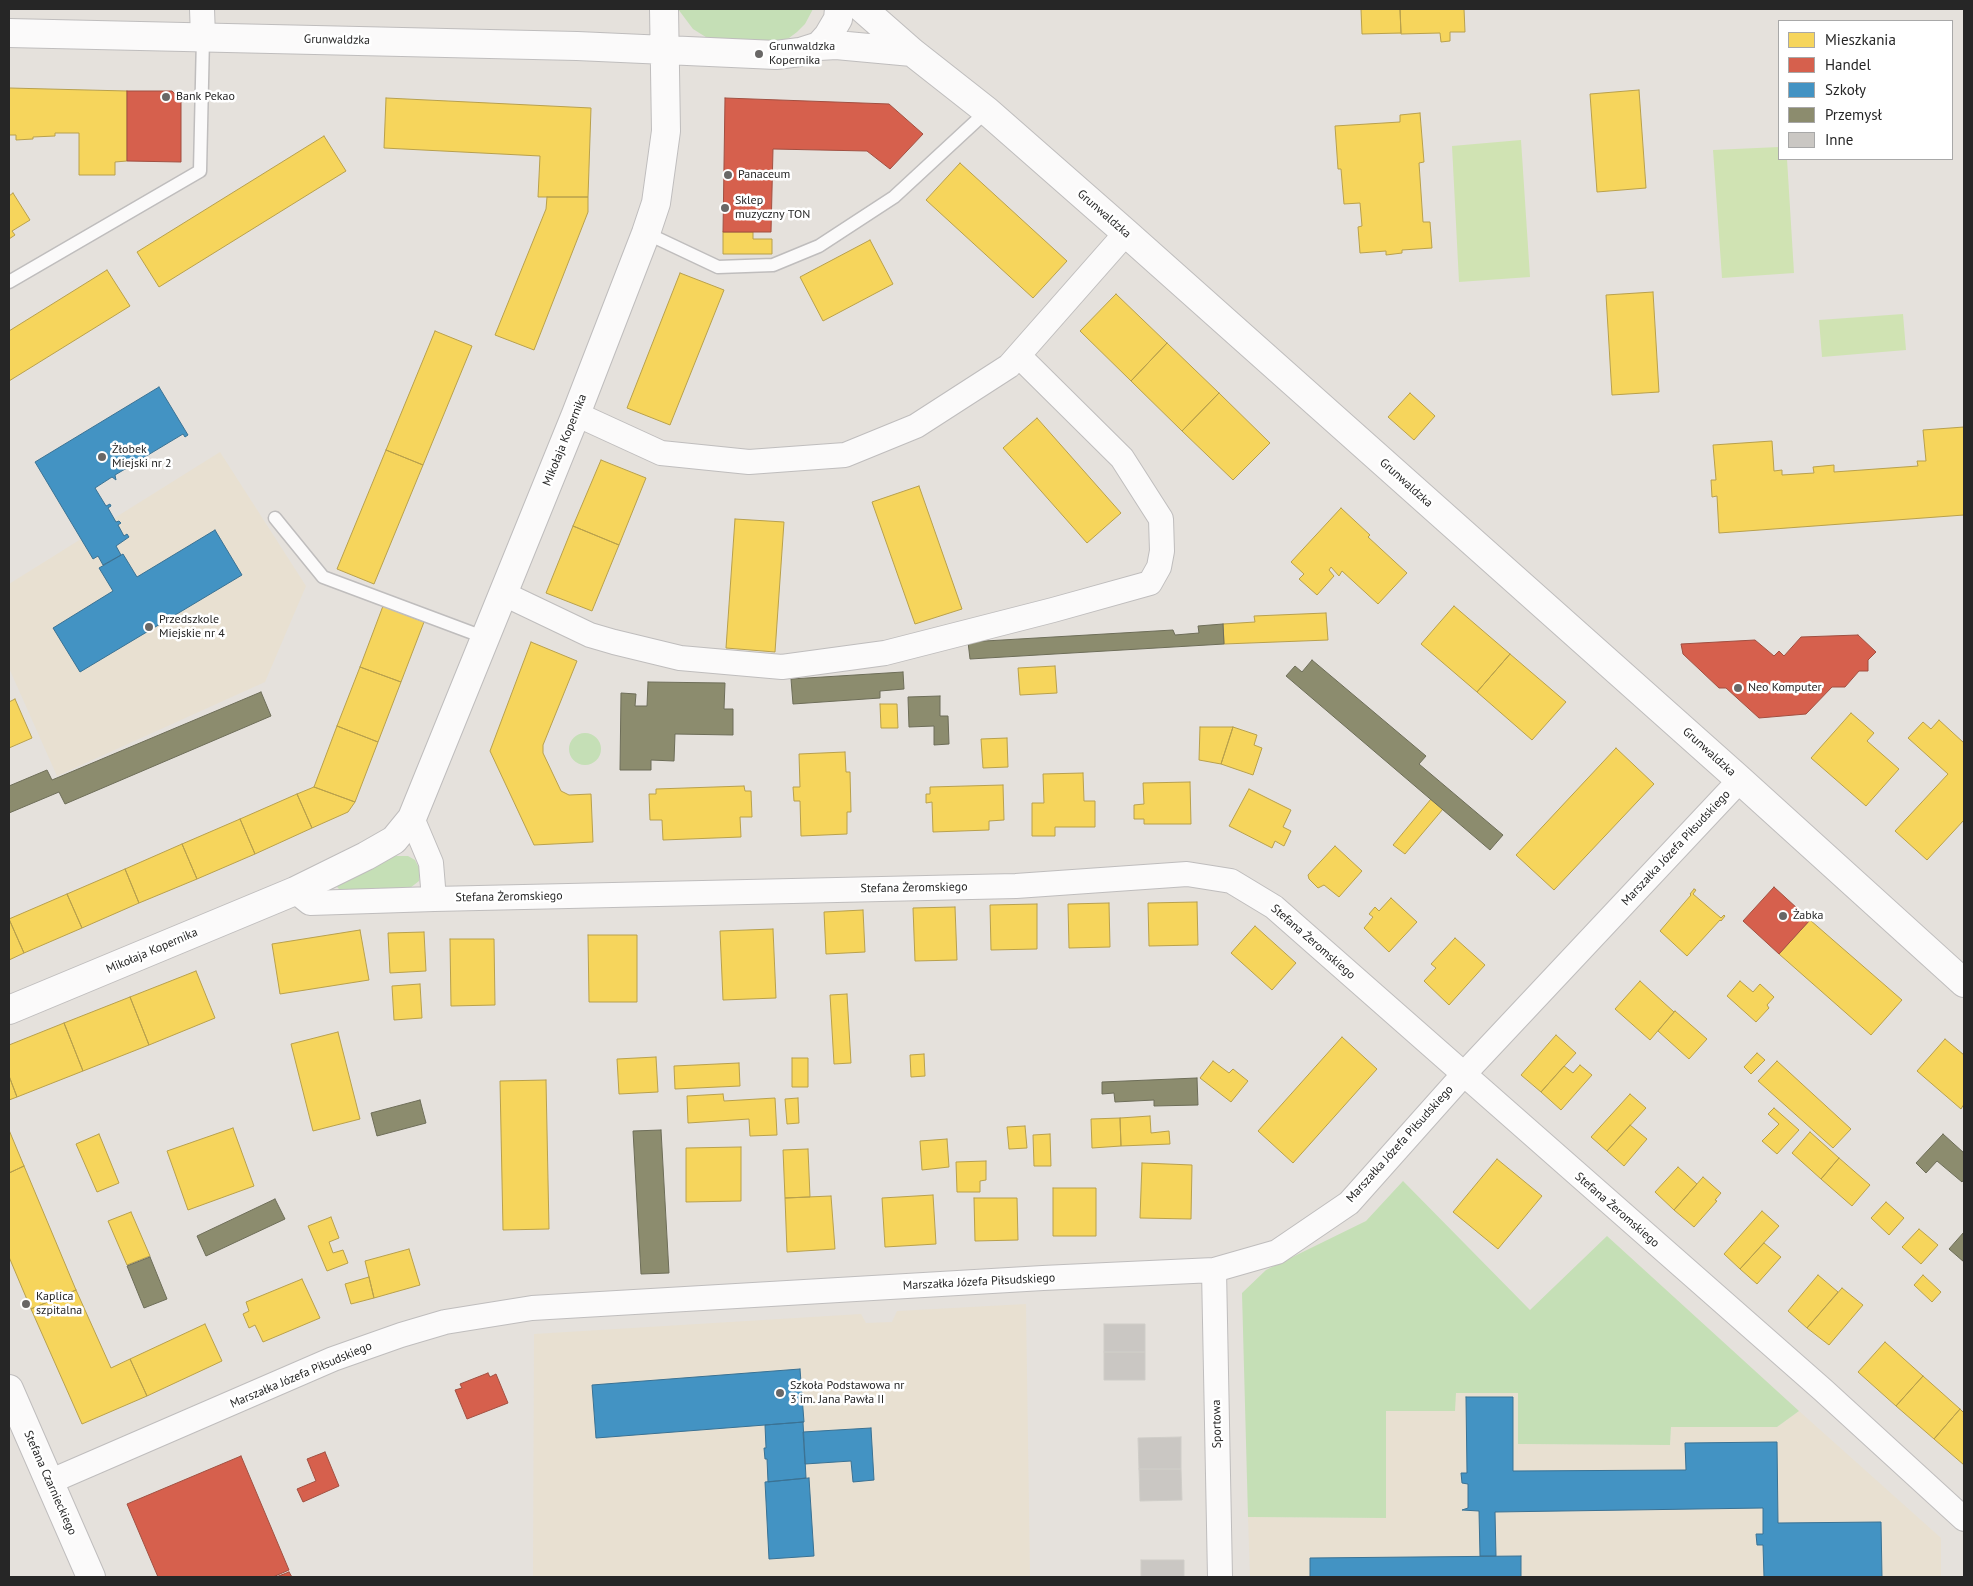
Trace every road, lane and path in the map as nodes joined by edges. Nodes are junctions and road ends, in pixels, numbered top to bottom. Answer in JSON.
{"nodes":[{"id":1,"x":202,"y":9,"type":"edge"},
{"id":2,"x":664,"y":9,"type":"edge"},
{"id":3,"x":839,"y":9,"type":"edge"},
{"id":4,"x":863,"y":9,"type":"edge"},
{"id":5,"x":9,"y":33,"type":"edge"},
{"id":6,"x":204,"y":37,"type":"junction"},
{"id":7,"x":819,"y":46,"type":"junction"},
{"id":8,"x":664,"y":49,"type":"junction"},
{"id":9,"x":912,"y":52,"type":"junction"},
{"id":10,"x":987,"y":111,"type":"junction"},
{"id":11,"x":646,"y":233,"type":"junction"},
{"id":12,"x":1126,"y":233,"type":"junction"},
{"id":13,"x":9,"y":282,"type":"edge"},
{"id":14,"x":1019,"y":356,"type":"junction"},
{"id":15,"x":576,"y":414,"type":"junction"},
{"id":16,"x":275,"y":518,"type":"dead end"},
{"id":17,"x":502,"y":593,"type":"junction"},
{"id":18,"x":486,"y":638,"type":"junction"},
{"id":19,"x":1740,"y":780,"type":"junction"},
{"id":20,"x":412,"y":818,"type":"junction"},
{"id":21,"x":294,"y":891,"type":"junction"},
{"id":22,"x":434,"y":899,"type":"junction"},
{"id":23,"x":1964,"y":983,"type":"edge"},
{"id":24,"x":9,"y":1010,"type":"edge"},
{"id":25,"x":1463,"y":1075,"type":"junction"},
{"id":26,"x":1214,"y":1270,"type":"junction"},
{"id":27,"x":9,"y":1389,"type":"edge"},
{"id":28,"x":50,"y":1482,"type":"junction"},
{"id":29,"x":1964,"y":1519,"type":"edge"},
{"id":30,"x":92,"y":1577,"type":"edge"},
{"id":31,"x":1220,"y":1577,"type":"edge"}],
"edges":[{"from":1,"to":6,"type":"street"},
{"from":2,"to":8,"type":"street","name":"Mikołaja Kopernika"},
{"from":3,"to":7,"type":"street"},
{"from":4,"to":9,"type":"street","name":"Grunwaldzka"},
{"from":5,"to":6,"type":"street","name":"Grunwaldzka"},
{"from":6,"to":8,"type":"street","name":"Grunwaldzka"},
{"from":6,"to":13,"type":"lane"},
{"from":7,"to":8,"type":"street","name":"Grunwaldzka"},
{"from":7,"to":9,"type":"street"},
{"from":8,"to":11,"type":"street","name":"Mikołaja Kopernika"},
{"from":9,"to":10,"type":"street","name":"Grunwaldzka"},
{"from":10,"to":11,"type":"lane"},
{"from":10,"to":12,"type":"street","name":"Grunwaldzka"},
{"from":11,"to":15,"type":"street","name":"Mikołaja Kopernika"},
{"from":12,"to":14,"type":"street"},
{"from":12,"to":19,"type":"street","name":"Grunwaldzka"},
{"from":14,"to":15,"type":"street"},
{"from":14,"to":17,"type":"street"},
{"from":15,"to":17,"type":"street","name":"Mikołaja Kopernika"},
{"from":16,"to":18,"type":"lane"},
{"from":17,"to":18,"type":"street","name":"Mikołaja Kopernika"},
{"from":18,"to":20,"type":"street","name":"Mikołaja Kopernika"},
{"from":19,"to":23,"type":"street","name":"Grunwaldzka"},
{"from":19,"to":25,"type":"street","name":"Marszałka Józefa Piłsudskiego"},
{"from":20,"to":21,"type":"street","name":"Mikołaja Kopernika"},
{"from":20,"to":22,"type":"street"},
{"from":21,"to":22,"type":"street"},
{"from":21,"to":24,"type":"street","name":"Mikołaja Kopernika"},
{"from":22,"to":25,"type":"street","name":"Stefana Żeromskiego"},
{"from":25,"to":26,"type":"street","name":"Marszałka Józefa Piłsudskiego"},
{"from":25,"to":29,"type":"street","name":"Stefana Żeromskiego"},
{"from":26,"to":28,"type":"street","name":"Marszałka Józefa Piłsudskiego"},
{"from":26,"to":31,"type":"street","name":"Sportowa"},
{"from":27,"to":28,"type":"street","name":"Stefana Czarnieckiego"},
{"from":28,"to":30,"type":"street","name":"Stefana Czarnieckiego"}]}
